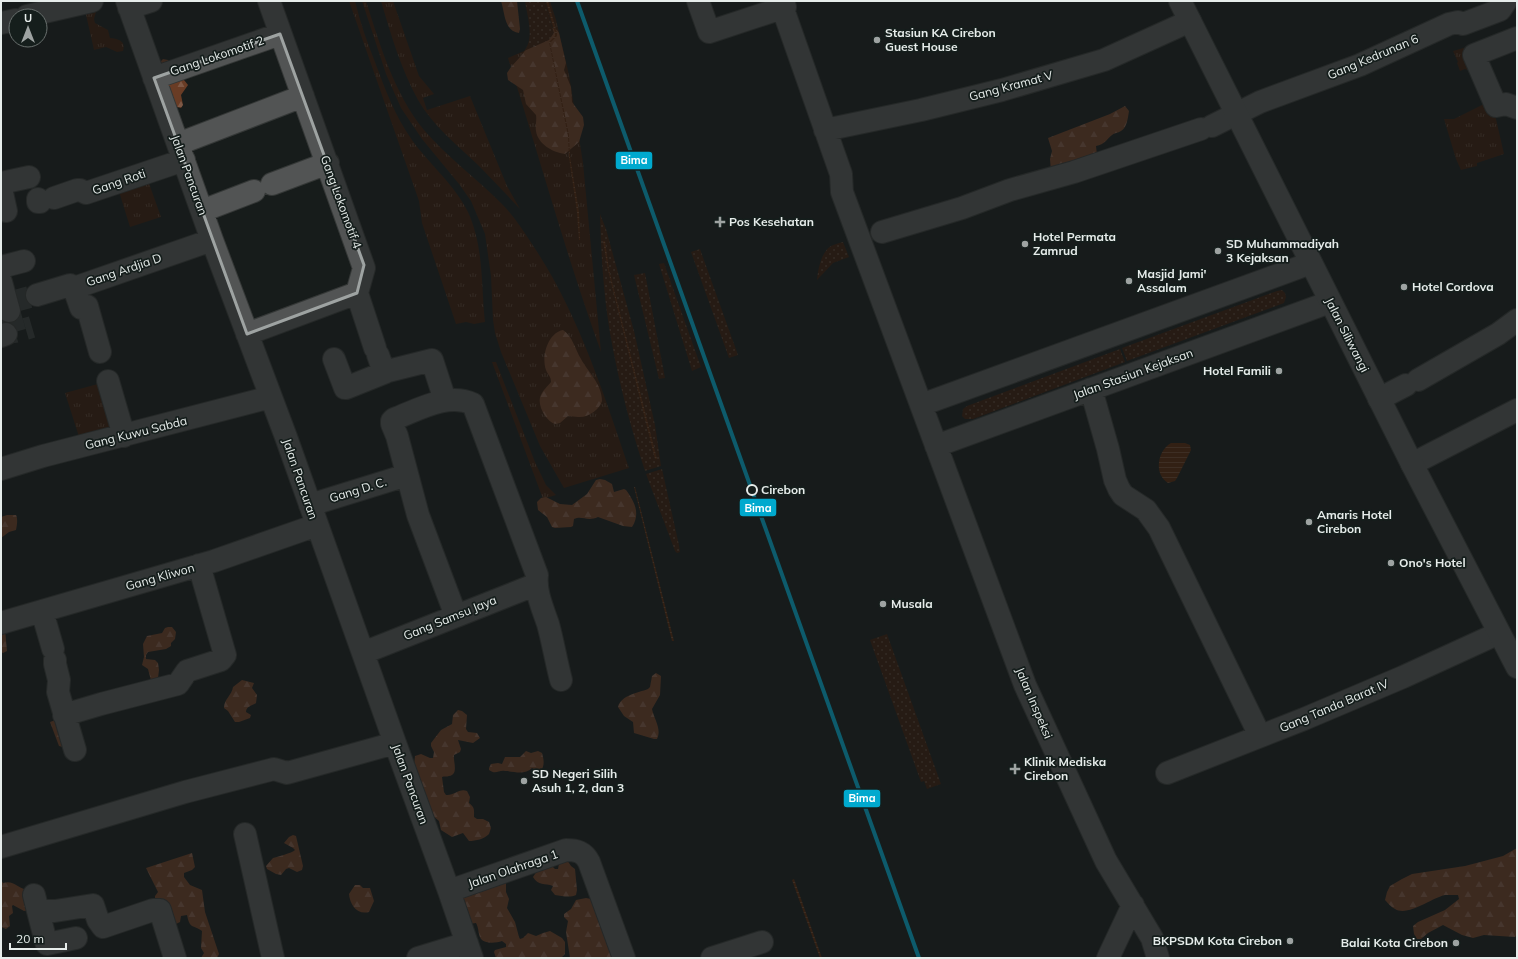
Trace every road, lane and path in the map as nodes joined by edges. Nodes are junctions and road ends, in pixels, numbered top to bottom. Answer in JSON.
{"nodes":[{"id":1,"x":92,"y":1,"type":"edge"},
{"id":2,"x":151,"y":1,"type":"edge"},
{"id":3,"x":269,"y":1,"type":"edge"},
{"id":4,"x":698,"y":1,"type":"edge"},
{"id":5,"x":1506,"y":1,"type":"edge"},
{"id":6,"x":784,"y":4,"type":"edge"},
{"id":7,"x":128,"y":5,"type":"edge"},
{"id":8,"x":1186,"y":7,"type":"edge"},
{"id":9,"x":48,"y":11,"type":"edge"},
{"id":10,"x":280,"y":34,"type":"junction"},
{"id":11,"x":1517,"y":38,"type":"edge"},
{"id":12,"x":154,"y":78,"type":"junction"},
{"id":13,"x":303,"y":96,"type":"junction"},
{"id":14,"x":1517,"y":108,"type":"edge"},
{"id":15,"x":1236,"y":114,"type":"junction"},
{"id":16,"x":825,"y":130,"type":"junction"},
{"id":17,"x":181,"y":152,"type":"junction"},
{"id":18,"x":328,"y":164,"type":"junction"},
{"id":19,"x":30,"y":177,"type":"dead end"},
{"id":20,"x":1,"y":183,"type":"edge"},
{"id":21,"x":1,"y":188,"type":"edge"},
{"id":22,"x":44,"y":200,"type":"dead end"},
{"id":23,"x":6,"y":210,"type":"dead end"},
{"id":24,"x":202,"y":210,"type":"junction"},
{"id":25,"x":870,"y":235,"type":"junction"},
{"id":26,"x":212,"y":240,"type":"junction"},
{"id":27,"x":24,"y":261,"type":"dead end"},
{"id":28,"x":1311,"y":263,"type":"junction"},
{"id":29,"x":1,"y":267,"type":"edge"},
{"id":30,"x":1,"y":282,"type":"edge"},
{"id":31,"x":74,"y":288,"type":"junction"},
{"id":32,"x":357,"y":292,"type":"junction"},
{"id":33,"x":37,"y":295,"type":"tunnel mouth"},
{"id":34,"x":1330,"y":302,"type":"junction"},
{"id":35,"x":8,"y":306,"type":"tunnel mouth"},
{"id":36,"x":1517,"y":320,"type":"edge"},
{"id":37,"x":247,"y":334,"type":"junction"},
{"id":38,"x":380,"y":358,"type":"junction"},
{"id":39,"x":334,"y":359,"type":"dead end"},
{"id":40,"x":1090,"y":389,"type":"junction"},
{"id":41,"x":271,"y":398,"type":"junction"},
{"id":42,"x":1379,"y":399,"type":"junction"},
{"id":43,"x":445,"y":400,"type":"junction"},
{"id":44,"x":921,"y":405,"type":"junction"},
{"id":45,"x":1517,"y":410,"type":"edge"},
{"id":46,"x":124,"y":436,"type":"junction"},
{"id":47,"x":936,"y":446,"type":"junction"},
{"id":48,"x":1412,"y":464,"type":"junction"},
{"id":49,"x":1,"y":469,"type":"edge"},
{"id":50,"x":407,"y":475,"type":"junction"},
{"id":51,"x":313,"y":515,"type":"junction"},
{"id":52,"x":199,"y":565,"type":"junction"},
{"id":53,"x":536,"y":583,"type":"junction"},
{"id":54,"x":42,"y":611,"type":"junction"},
{"id":55,"x":456,"y":616,"type":"junction"},
{"id":56,"x":1,"y":623,"type":"edge"},
{"id":57,"x":1499,"y":633,"type":"junction"},
{"id":58,"x":363,"y":652,"type":"junction"},
{"id":59,"x":1517,"y":667,"type":"edge"},
{"id":60,"x":561,"y":680,"type":"dead end"},
{"id":61,"x":64,"y":715,"type":"junction"},
{"id":62,"x":1260,"y":736,"type":"junction"},
{"id":63,"x":395,"y":743,"type":"junction"},
{"id":64,"x":75,"y":750,"type":"dead end"},
{"id":65,"x":1167,"y":773,"type":"dead end"},
{"id":66,"x":245,"y":834,"type":"dead end"},
{"id":67,"x":1,"y":846,"type":"edge"},
{"id":68,"x":449,"y":891,"type":"junction"},
{"id":69,"x":1133,"y":905,"type":"junction"},
{"id":70,"x":76,"y":938,"type":"dead end"},
{"id":71,"x":762,"y":942,"type":"dead end"},
{"id":72,"x":469,"y":951,"type":"edge"},
{"id":73,"x":1157,"y":954,"type":"edge"},
{"id":74,"x":174,"y":958,"type":"edge"},
{"id":75,"x":273,"y":958,"type":"edge"},
{"id":76,"x":418,"y":958,"type":"edge"},
{"id":77,"x":624,"y":958,"type":"edge"},
{"id":78,"x":712,"y":958,"type":"edge"},
{"id":79,"x":1108,"y":958,"type":"edge"}],
"edges":[{"from":1,"to":9,"type":"street"},
{"from":2,"to":7,"type":"street"},
{"from":3,"to":10,"type":"street","name":"Gang Lokomotif 4"},
{"from":4,"to":6,"type":"street"},
{"from":5,"to":15,"type":"street","name":"Gang Kedrunan 6"},
{"from":6,"to":16,"type":"street","name":"Jalan Inspeksi"},
{"from":7,"to":12,"type":"street","name":"Jalan Pancuran"},
{"from":8,"to":15,"type":"main road","name":"Jalan Siliwangi"},
{"from":8,"to":16,"type":"street","name":"Gang Kramat V"},
{"from":10,"to":12,"type":"street","name":"Gang Lokomotif 2"},
{"from":10,"to":13,"type":"street","name":"Gang Lokomotif 4"},
{"from":11,"to":14,"type":"street"},
{"from":12,"to":17,"type":"street","name":"Jalan Pancuran"},
{"from":13,"to":17,"type":"street","name":"Gang Roti"},
{"from":13,"to":18,"type":"street","name":"Gang Lokomotif 4"},
{"from":15,"to":25,"type":"street","name":"Gang Kedrunan 6"},
{"from":15,"to":28,"type":"main road","name":"Jalan Siliwangi"},
{"from":16,"to":25,"type":"street","name":"Jalan Inspeksi"},
{"from":17,"to":22,"type":"street","name":"Gang Roti"},
{"from":17,"to":24,"type":"street","name":"Jalan Pancuran"},
{"from":18,"to":24,"type":"street"},
{"from":18,"to":32,"type":"street","name":"Gang Lokomotif 4"},
{"from":19,"to":20,"type":"street"},
{"from":21,"to":23,"type":"street"},
{"from":24,"to":26,"type":"street","name":"Jalan Pancuran"},
{"from":25,"to":44,"type":"street","name":"Jalan Inspeksi"},
{"from":26,"to":31,"type":"street","name":"Gang Ardjia D"},
{"from":26,"to":37,"type":"street","name":"Jalan Pancuran"},
{"from":27,"to":29,"type":"street"},
{"from":28,"to":34,"type":"main road","name":"Jalan Siliwangi"},
{"from":28,"to":44,"type":"street"},
{"from":30,"to":35,"type":"street"},
{"from":31,"to":33,"type":"street","name":"Gang Ardjia D"},
{"from":31,"to":46,"type":"street"},
{"from":32,"to":37,"type":"street"},
{"from":32,"to":38,"type":"street"},
{"from":34,"to":40,"type":"street","name":"Jalan Stasiun Kejaksan"},
{"from":34,"to":42,"type":"main road","name":"Jalan Siliwangi"},
{"from":36,"to":42,"type":"street"},
{"from":37,"to":41,"type":"street","name":"Jalan Pancuran"},
{"from":38,"to":39,"type":"street"},
{"from":38,"to":43,"type":"street"},
{"from":40,"to":47,"type":"street","name":"Jalan Stasiun Kejaksan"},
{"from":40,"to":62,"type":"street"},
{"from":41,"to":46,"type":"street","name":"Gang Kuwu Sabda"},
{"from":41,"to":51,"type":"street","name":"Jalan Pancuran"},
{"from":42,"to":48,"type":"main road","name":"Jalan Siliwangi"},
{"from":43,"to":50,"type":"street"},
{"from":43,"to":53,"type":"street"},
{"from":44,"to":47,"type":"street","name":"Jalan Inspeksi"},
{"from":45,"to":48,"type":"street"},
{"from":46,"to":49,"type":"street","name":"Gang Kuwu Sabda"},
{"from":47,"to":69,"type":"street","name":"Jalan Inspeksi"},
{"from":48,"to":57,"type":"main road","name":"Jalan Siliwangi"},
{"from":50,"to":51,"type":"street","name":"Gang D. C."},
{"from":50,"to":55,"type":"street"},
{"from":51,"to":52,"type":"street","name":"Gang Kliwon"},
{"from":51,"to":58,"type":"street","name":"Jalan Pancuran"},
{"from":52,"to":54,"type":"street","name":"Gang Kliwon"},
{"from":52,"to":61,"type":"street"},
{"from":53,"to":55,"type":"street","name":"Gang Samsu Jaya"},
{"from":53,"to":60,"type":"street"},
{"from":54,"to":56,"type":"street","name":"Gang Kliwon"},
{"from":54,"to":61,"type":"street"},
{"from":55,"to":58,"type":"street","name":"Gang Samsu Jaya"},
{"from":57,"to":59,"type":"main road","name":"Jalan Siliwangi"},
{"from":57,"to":62,"type":"street","name":"Gang Tanda Barat IV"},
{"from":58,"to":63,"type":"street","name":"Jalan Pancuran"},
{"from":61,"to":64,"type":"street"},
{"from":62,"to":65,"type":"street","name":"Gang Tanda Barat IV"},
{"from":63,"to":67,"type":"street"},
{"from":63,"to":68,"type":"street","name":"Jalan Pancuran"},
{"from":66,"to":75,"type":"street"},
{"from":68,"to":72,"type":"street","name":"Jalan Pancuran"},
{"from":68,"to":77,"type":"street","name":"Jalan Olahraga 1"},
{"from":69,"to":73,"type":"street","name":"Jalan Inspeksi"},
{"from":69,"to":79,"type":"street"},
{"from":70,"to":74,"type":"street"},
{"from":71,"to":78,"type":"street"},
{"from":72,"to":76,"type":"street"}]}
